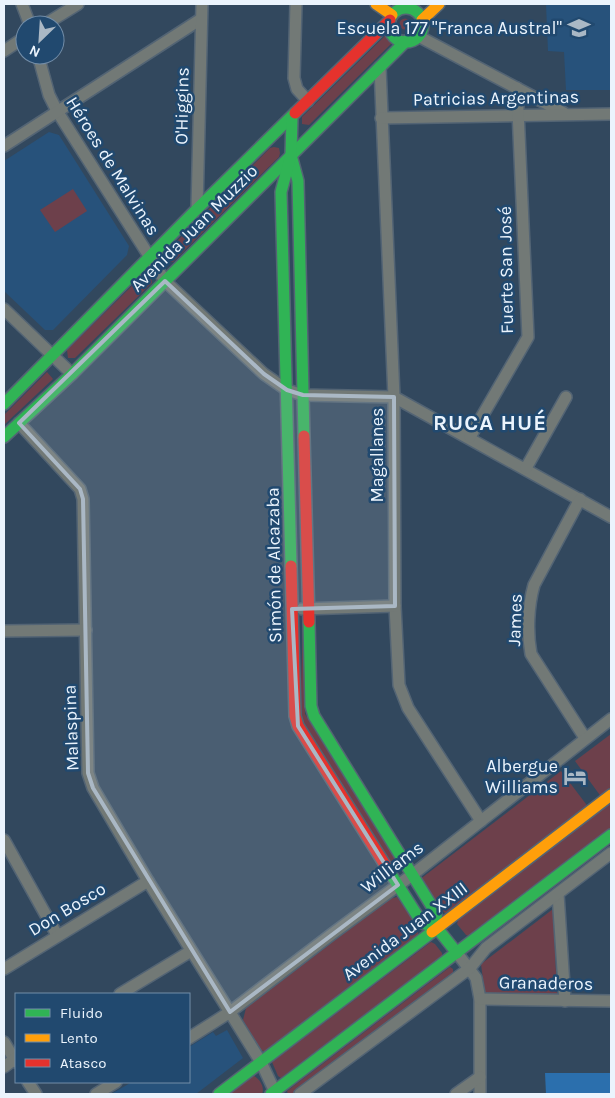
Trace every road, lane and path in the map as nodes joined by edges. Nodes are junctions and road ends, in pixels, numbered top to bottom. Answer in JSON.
{"nodes":[{"id":1,"x":78,"y":4,"type":"edge"},
{"id":2,"x":202,"y":4,"type":"edge"},
{"id":3,"x":296,"y":4,"type":"edge"},
{"id":4,"x":376,"y":4,"type":"edge"},
{"id":5,"x":439,"y":4,"type":"edge"},
{"id":6,"x":397,"y":12,"type":"edge"},
{"id":7,"x":60,"y":15,"type":"edge"},
{"id":8,"x":201,"y":18,"type":"junction"},
{"id":9,"x":422,"y":20,"type":"junction"},
{"id":10,"x":418,"y":36,"type":"junction"},
{"id":11,"x":406,"y":41,"type":"junction"},
{"id":12,"x":15,"y":43,"type":"edge"},
{"id":13,"x":4,"y":50,"type":"edge"},
{"id":14,"x":41,"y":65,"type":"edge"},
{"id":15,"x":380,"y":67,"type":"junction"},
{"id":16,"x":517,"y":88,"type":"junction"},
{"id":17,"x":308,"y":101,"type":"junction"},
{"id":18,"x":57,"y":111,"type":"junction"},
{"id":19,"x":566,"y":114,"type":"junction"},
{"id":20,"x":611,"y":114,"type":"edge"},
{"id":21,"x":518,"y":115,"type":"junction"},
{"id":22,"x":292,"y":117,"type":"junction"},
{"id":23,"x":381,"y":118,"type":"junction"},
{"id":24,"x":4,"y":146,"type":"edge"},
{"id":25,"x":291,"y":155,"type":"junction"},
{"id":26,"x":197,"y":209,"type":"junction"},
{"id":27,"x":149,"y":257,"type":"junction"},
{"id":28,"x":165,"y":281,"type":"junction"},
{"id":29,"x":4,"y":309,"type":"edge"},
{"id":30,"x":52,"y":354,"type":"junction"},
{"id":31,"x":72,"y":374,"type":"junction"},
{"id":32,"x":287,"y":390,"type":"junction"},
{"id":33,"x":303,"y":395,"type":"junction"},
{"id":34,"x":394,"y":397,"type":"junction"},
{"id":35,"x":566,"y":397,"type":"dead end"},
{"id":36,"x":4,"y":404,"type":"edge"},
{"id":37,"x":19,"y":424,"type":"junction"},
{"id":38,"x":4,"y":437,"type":"edge"},
{"id":39,"x":470,"y":438,"type":"junction"},
{"id":40,"x":526,"y":468,"type":"junction"},
{"id":41,"x":580,"y":499,"type":"junction"},
{"id":42,"x":611,"y":517,"type":"edge"},
{"id":43,"x":395,"y":606,"type":"junction"},
{"id":44,"x":310,"y":608,"type":"junction"},
{"id":45,"x":292,"y":609,"type":"junction"},
{"id":46,"x":86,"y":630,"type":"junction"},
{"id":47,"x":4,"y":631,"type":"edge"},
{"id":48,"x":611,"y":719,"type":"edge"},
{"id":49,"x":585,"y":738,"type":"junction"},
{"id":50,"x":611,"y":795,"type":"edge"},
{"id":51,"x":481,"y":821,"type":"junction"},
{"id":52,"x":611,"y":835,"type":"edge"},
{"id":53,"x":4,"y":840,"type":"edge"},
{"id":54,"x":611,"y":853,"type":"edge"},
{"id":55,"x":412,"y":875,"type":"junction"},
{"id":56,"x":148,"y":881,"type":"junction"},
{"id":57,"x":398,"y":885,"type":"junction"},
{"id":58,"x":558,"y":894,"type":"junction"},
{"id":59,"x":437,"y":928,"type":"junction"},
{"id":60,"x":57,"y":935,"type":"junction"},
{"id":61,"x":191,"y":951,"type":"junction"},
{"id":62,"x":457,"y":953,"type":"junction"},
{"id":63,"x":470,"y":968,"type":"junction"},
{"id":64,"x":4,"y":969,"type":"edge"},
{"id":65,"x":122,"y":993,"type":"edge"},
{"id":66,"x":480,"y":1000,"type":"junction"},
{"id":67,"x":565,"y":1001,"type":"junction"},
{"id":68,"x":611,"y":1001,"type":"edge"},
{"id":69,"x":230,"y":1012,"type":"junction"},
{"id":70,"x":190,"y":1037,"type":"edge"},
{"id":71,"x":4,"y":1042,"type":"edge"},
{"id":72,"x":15,"y":1058,"type":"edge"},
{"id":73,"x":15,"y":1061,"type":"edge"},
{"id":74,"x":260,"y":1062,"type":"junction"},
{"id":75,"x":4,"y":1067,"type":"edge"},
{"id":76,"x":480,"y":1077,"type":"junction"},
{"id":77,"x":29,"y":1083,"type":"edge"},
{"id":78,"x":114,"y":1083,"type":"edge"},
{"id":79,"x":274,"y":1093,"type":"edge"},
{"id":80,"x":36,"y":1094,"type":"edge"},
{"id":81,"x":96,"y":1094,"type":"edge"},
{"id":82,"x":219,"y":1094,"type":"edge"},
{"id":83,"x":300,"y":1094,"type":"edge"},
{"id":84,"x":456,"y":1094,"type":"edge"},
{"id":85,"x":480,"y":1094,"type":"edge"}],
"edges":[{"from":1,"to":7,"type":"street"},
{"from":2,"to":8,"type":"street","name":"O'Higgins"},
{"from":3,"to":17,"type":"street"},
{"from":4,"to":6,"type":"street"},
{"from":5,"to":9,"type":"street"},
{"from":6,"to":9,"type":"street"},
{"from":6,"to":11,"type":"street"},
{"from":6,"to":17,"type":"street","name":"Avenida Juan Muzzio"},
{"from":8,"to":18,"type":"street"},
{"from":8,"to":26,"type":"street","name":"O'Higgins"},
{"from":9,"to":10,"type":"street"},
{"from":10,"to":11,"type":"street"},
{"from":10,"to":16,"type":"street"},
{"from":11,"to":15,"type":"street","name":"Avenida Juan Muzzio"},
{"from":12,"to":13,"type":"street"},
{"from":14,"to":18,"type":"street","name":"Héroes de Malvinas"},
{"from":15,"to":23,"type":"street","name":"Magallanes"},
{"from":15,"to":25,"type":"street","name":"Avenida Juan Muzzio"},
{"from":16,"to":19,"type":"street"},
{"from":16,"to":21,"type":"street","name":"Fuerte San José"},
{"from":17,"to":22,"type":"street","name":"Avenida Juan Muzzio"},
{"from":18,"to":24,"type":"street"},
{"from":18,"to":27,"type":"street","name":"Héroes de Malvinas"},
{"from":19,"to":20,"type":"street","name":"Patricias Argentinas"},
{"from":19,"to":21,"type":"street","name":"Patricias Argentinas"},
{"from":21,"to":23,"type":"street","name":"Patricias Argentinas"},
{"from":21,"to":39,"type":"street","name":"Fuerte San José"},
{"from":22,"to":25,"type":"street","name":"Simón de Alcazaba"},
{"from":22,"to":26,"type":"street","name":"Avenida Juan Muzzio"},
{"from":23,"to":34,"type":"street","name":"Magallanes"},
{"from":25,"to":28,"type":"street","name":"Avenida Juan Muzzio"},
{"from":25,"to":32,"type":"street","name":"Simón de Alcazaba"},
{"from":25,"to":33,"type":"street","name":"Simón de Alcazaba"},
{"from":26,"to":27,"type":"street","name":"Avenida Juan Muzzio"},
{"from":27,"to":28,"type":"street","name":"Héroes de Malvinas"},
{"from":27,"to":30,"type":"street","name":"Avenida Juan Muzzio"},
{"from":28,"to":31,"type":"street","name":"Avenida Juan Muzzio"},
{"from":28,"to":32,"type":"street","name":"Héroes de Malvinas"},
{"from":29,"to":30,"type":"street"},
{"from":30,"to":31,"type":"street"},
{"from":30,"to":36,"type":"street","name":"Avenida Juan Muzzio"},
{"from":31,"to":37,"type":"street","name":"Avenida Juan Muzzio"},
{"from":32,"to":33,"type":"street","name":"Héroes de Malvinas"},
{"from":32,"to":45,"type":"street","name":"Simón de Alcazaba"},
{"from":33,"to":34,"type":"street","name":"Héroes de Malvinas"},
{"from":33,"to":44,"type":"street","name":"Simón de Alcazaba"},
{"from":34,"to":39,"type":"street","name":"Héroes de Malvinas"},
{"from":34,"to":43,"type":"street","name":"Magallanes"},
{"from":35,"to":40,"type":"street"},
{"from":37,"to":38,"type":"street","name":"Avenida Juan Muzzio"},
{"from":37,"to":46,"type":"street","name":"Malaspina"},
{"from":39,"to":40,"type":"street","name":"Héroes de Malvinas"},
{"from":40,"to":41,"type":"street","name":"Héroes de Malvinas"},
{"from":41,"to":42,"type":"street","name":"Héroes de Malvinas"},
{"from":41,"to":49,"type":"street","name":"James"},
{"from":43,"to":44,"type":"street"},
{"from":43,"to":51,"type":"street","name":"Magallanes"},
{"from":44,"to":45,"type":"street"},
{"from":44,"to":55,"type":"street","name":"Simón de Alcazaba"},
{"from":45,"to":57,"type":"street","name":"Simón de Alcazaba"},
{"from":46,"to":47,"type":"street"},
{"from":46,"to":56,"type":"street","name":"Malaspina"},
{"from":48,"to":49,"type":"street","name":"Williams"},
{"from":49,"to":51,"type":"street","name":"Williams"},
{"from":50,"to":59,"type":"street","name":"Avenida Juan XXIII"},
{"from":51,"to":55,"type":"street","name":"Williams"},
{"from":52,"to":62,"type":"street"},
{"from":53,"to":60,"type":"street"},
{"from":54,"to":58,"type":"street"},
{"from":55,"to":57,"type":"street","name":"Williams"},
{"from":55,"to":59,"type":"street","name":"Simón de Alcazaba"},
{"from":56,"to":60,"type":"street","name":"Don Bosco"},
{"from":56,"to":61,"type":"street","name":"Malaspina"},
{"from":57,"to":59,"type":"street","name":"Simón de Alcazaba"},
{"from":57,"to":69,"type":"street","name":"Williams"},
{"from":58,"to":63,"type":"street"},
{"from":58,"to":67,"type":"street"},
{"from":59,"to":62,"type":"street","name":"Simón de Alcazaba"},
{"from":59,"to":74,"type":"street","name":"Avenida Juan XXIII"},
{"from":60,"to":64,"type":"street","name":"Don Bosco"},
{"from":61,"to":65,"type":"street"},
{"from":61,"to":69,"type":"street","name":"Malaspina"},
{"from":62,"to":63,"type":"street","name":"Simón de Alcazaba"},
{"from":62,"to":79,"type":"street"},
{"from":63,"to":66,"type":"street","name":"Simón de Alcazaba"},
{"from":63,"to":83,"type":"street"},
{"from":66,"to":67,"type":"street","name":"Granaderos"},
{"from":66,"to":76,"type":"street","name":"Simón de Alcazaba"},
{"from":67,"to":68,"type":"street","name":"Granaderos"},
{"from":69,"to":70,"type":"street","name":"Williams"},
{"from":69,"to":74,"type":"street","name":"Malaspina"},
{"from":71,"to":72,"type":"street"},
{"from":73,"to":75,"type":"street"},
{"from":74,"to":79,"type":"street","name":"Malaspina"},
{"from":74,"to":82,"type":"street","name":"Avenida Juan XXIII"},
{"from":76,"to":84,"type":"street"},
{"from":76,"to":85,"type":"street","name":"Simón de Alcazaba"},
{"from":77,"to":80,"type":"street"},
{"from":78,"to":81,"type":"street"}]}
